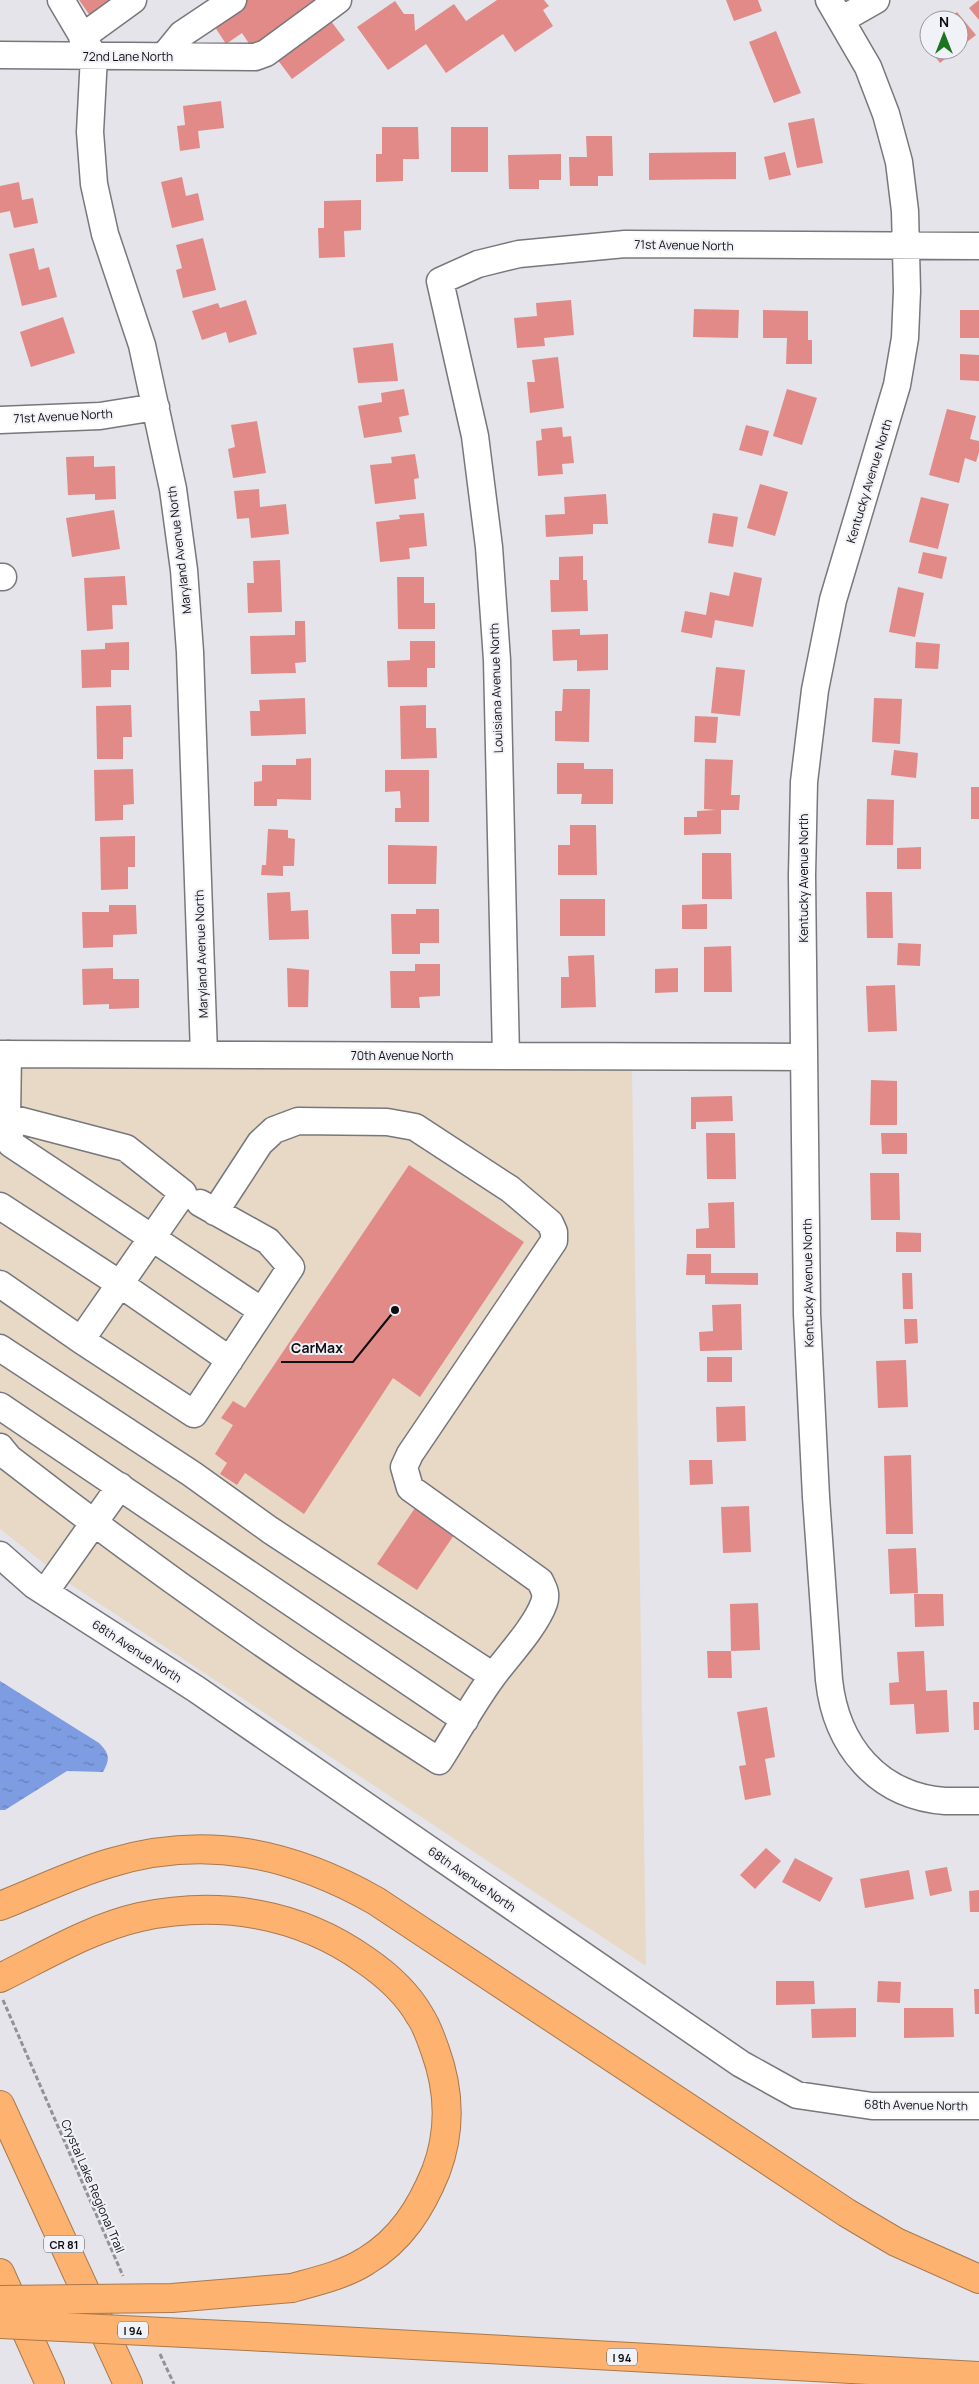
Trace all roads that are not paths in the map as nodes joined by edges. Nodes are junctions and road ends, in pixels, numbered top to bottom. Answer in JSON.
{"nodes":[{"id":1,"x":61,"y":0,"type":"edge"},
{"id":2,"x":133,"y":0,"type":"edge"},
{"id":3,"x":233,"y":0,"type":"edge"},
{"id":4,"x":338,"y":0,"type":"edge"},
{"id":5,"x":876,"y":0,"type":"edge"},
{"id":6,"x":835,"y":10,"type":"edge"},
{"id":7,"x":88,"y":46,"type":"junction"},
{"id":8,"x":0,"y":55,"type":"edge"},
{"id":9,"x":164,"y":56,"type":"junction"},
{"id":10,"x":906,"y":246,"type":"junction"},
{"id":11,"x":979,"y":246,"type":"edge"},
{"id":12,"x":451,"y":324,"type":"joint"},
{"id":13,"x":156,"y":407,"type":"junction"},
{"id":14,"x":0,"y":420,"type":"edge"},
{"id":15,"x":4,"y":1054,"type":"edge"},
{"id":16,"x":204,"y":1054,"type":"junction"},
{"id":17,"x":506,"y":1056,"type":"junction"},
{"id":18,"x":804,"y":1057,"type":"junction"},
{"id":19,"x":3,"y":1117,"type":"edge"},
{"id":20,"x":183,"y":1194,"type":"junction"},
{"id":21,"x":0,"y":1206,"type":"edge"},
{"id":22,"x":215,"y":1212,"type":"junction"},
{"id":23,"x":152,"y":1239,"type":"junction"},
{"id":24,"x":0,"y":1284,"type":"edge"},
{"id":25,"x":120,"y":1284,"type":"junction"},
{"id":26,"x":262,"y":1311,"type":"junction"},
{"id":27,"x":81,"y":1340,"type":"junction"},
{"id":28,"x":0,"y":1348,"type":"edge"},
{"id":29,"x":230,"y":1360,"type":"junction"},
{"id":30,"x":0,"y":1406,"type":"edge"},
{"id":31,"x":0,"y":1447,"type":"edge"},
{"id":32,"x":120,"y":1486,"type":"junction"},
{"id":33,"x":94,"y":1524,"type":"junction"},
{"id":34,"x":0,"y":1555,"type":"edge"},
{"id":35,"x":45,"y":1592,"type":"junction"},
{"id":36,"x":493,"y":1676,"type":"junction"},
{"id":37,"x":465,"y":1720,"type":"junction"},
{"id":38,"x":979,"y":1801,"type":"edge"},
{"id":39,"x":0,"y":1906,"type":"edge"},
{"id":40,"x":0,"y":1978,"type":"edge"},
{"id":41,"x":0,"y":2105,"type":"edge"},
{"id":42,"x":979,"y":2106,"type":"edge"},
{"id":43,"x":0,"y":2273,"type":"edge"},
{"id":44,"x":979,"y":2279,"type":"edge"},
{"id":45,"x":0,"y":2300,"type":"edge"},
{"id":46,"x":0,"y":2324,"type":"edge"},
{"id":47,"x":979,"y":2376,"type":"edge"},
{"id":48,"x":50,"y":2384,"type":"edge"},
{"id":49,"x":128,"y":2384,"type":"edge"}],
"edges":[{"from":1,"to":7,"type":"street"},
{"from":2,"to":7,"type":"street"},
{"from":3,"to":9,"type":"street"},
{"from":4,"to":9,"type":"street","name":"72nd Lane North"},
{"from":5,"to":6,"type":"street"},
{"from":6,"to":10,"type":"street","name":"Kentucky Avenue North"},
{"from":7,"to":8,"type":"street","name":"72nd Lane North"},
{"from":7,"to":9,"type":"street","name":"72nd Lane North"},
{"from":7,"to":13,"type":"street","name":"Maryland Avenue North"},
{"from":10,"to":11,"type":"street","name":"71st Avenue North"},
{"from":10,"to":12,"type":"street","name":"71st Avenue North"},
{"from":10,"to":18,"type":"street","name":"Kentucky Avenue North"},
{"from":12,"to":17,"type":"street","name":"Louisiana Avenue North"},
{"from":13,"to":14,"type":"street","name":"71st Avenue North"},
{"from":13,"to":16,"type":"street","name":"Maryland Avenue North"},
{"from":15,"to":16,"type":"street","name":"70th Avenue North"},
{"from":15,"to":19,"type":"street"},
{"from":16,"to":17,"type":"street","name":"70th Avenue North"},
{"from":17,"to":18,"type":"street","name":"70th Avenue North"},
{"from":18,"to":38,"type":"street","name":"Kentucky Avenue North"},
{"from":19,"to":20,"type":"street"},
{"from":19,"to":23,"type":"street"},
{"from":20,"to":22,"type":"street"},
{"from":20,"to":23,"type":"street"},
{"from":21,"to":25,"type":"street"},
{"from":22,"to":26,"type":"street"},
{"from":22,"to":36,"type":"street"},
{"from":23,"to":25,"type":"street"},
{"from":23,"to":26,"type":"street"},
{"from":24,"to":27,"type":"street"},
{"from":25,"to":27,"type":"street"},
{"from":25,"to":29,"type":"street"},
{"from":26,"to":29,"type":"street"},
{"from":27,"to":29,"type":"street"},
{"from":28,"to":36,"type":"street"},
{"from":30,"to":32,"type":"street"},
{"from":31,"to":33,"type":"street"},
{"from":32,"to":33,"type":"street"},
{"from":32,"to":37,"type":"street"},
{"from":33,"to":35,"type":"street"},
{"from":33,"to":37,"type":"street"},
{"from":34,"to":35,"type":"street","name":"68th Avenue North"},
{"from":35,"to":42,"type":"street","name":"68th Avenue North"},
{"from":36,"to":37,"type":"street"},
{"from":39,"to":44,"type":"highway"},
{"from":40,"to":45,"type":"highway","bridge":true},
{"from":41,"to":49,"type":"highway","number":"CR 81"},
{"from":43,"to":48,"type":"highway"},
{"from":46,"to":47,"type":"highway","number":"I 94","bridge":true}]}
